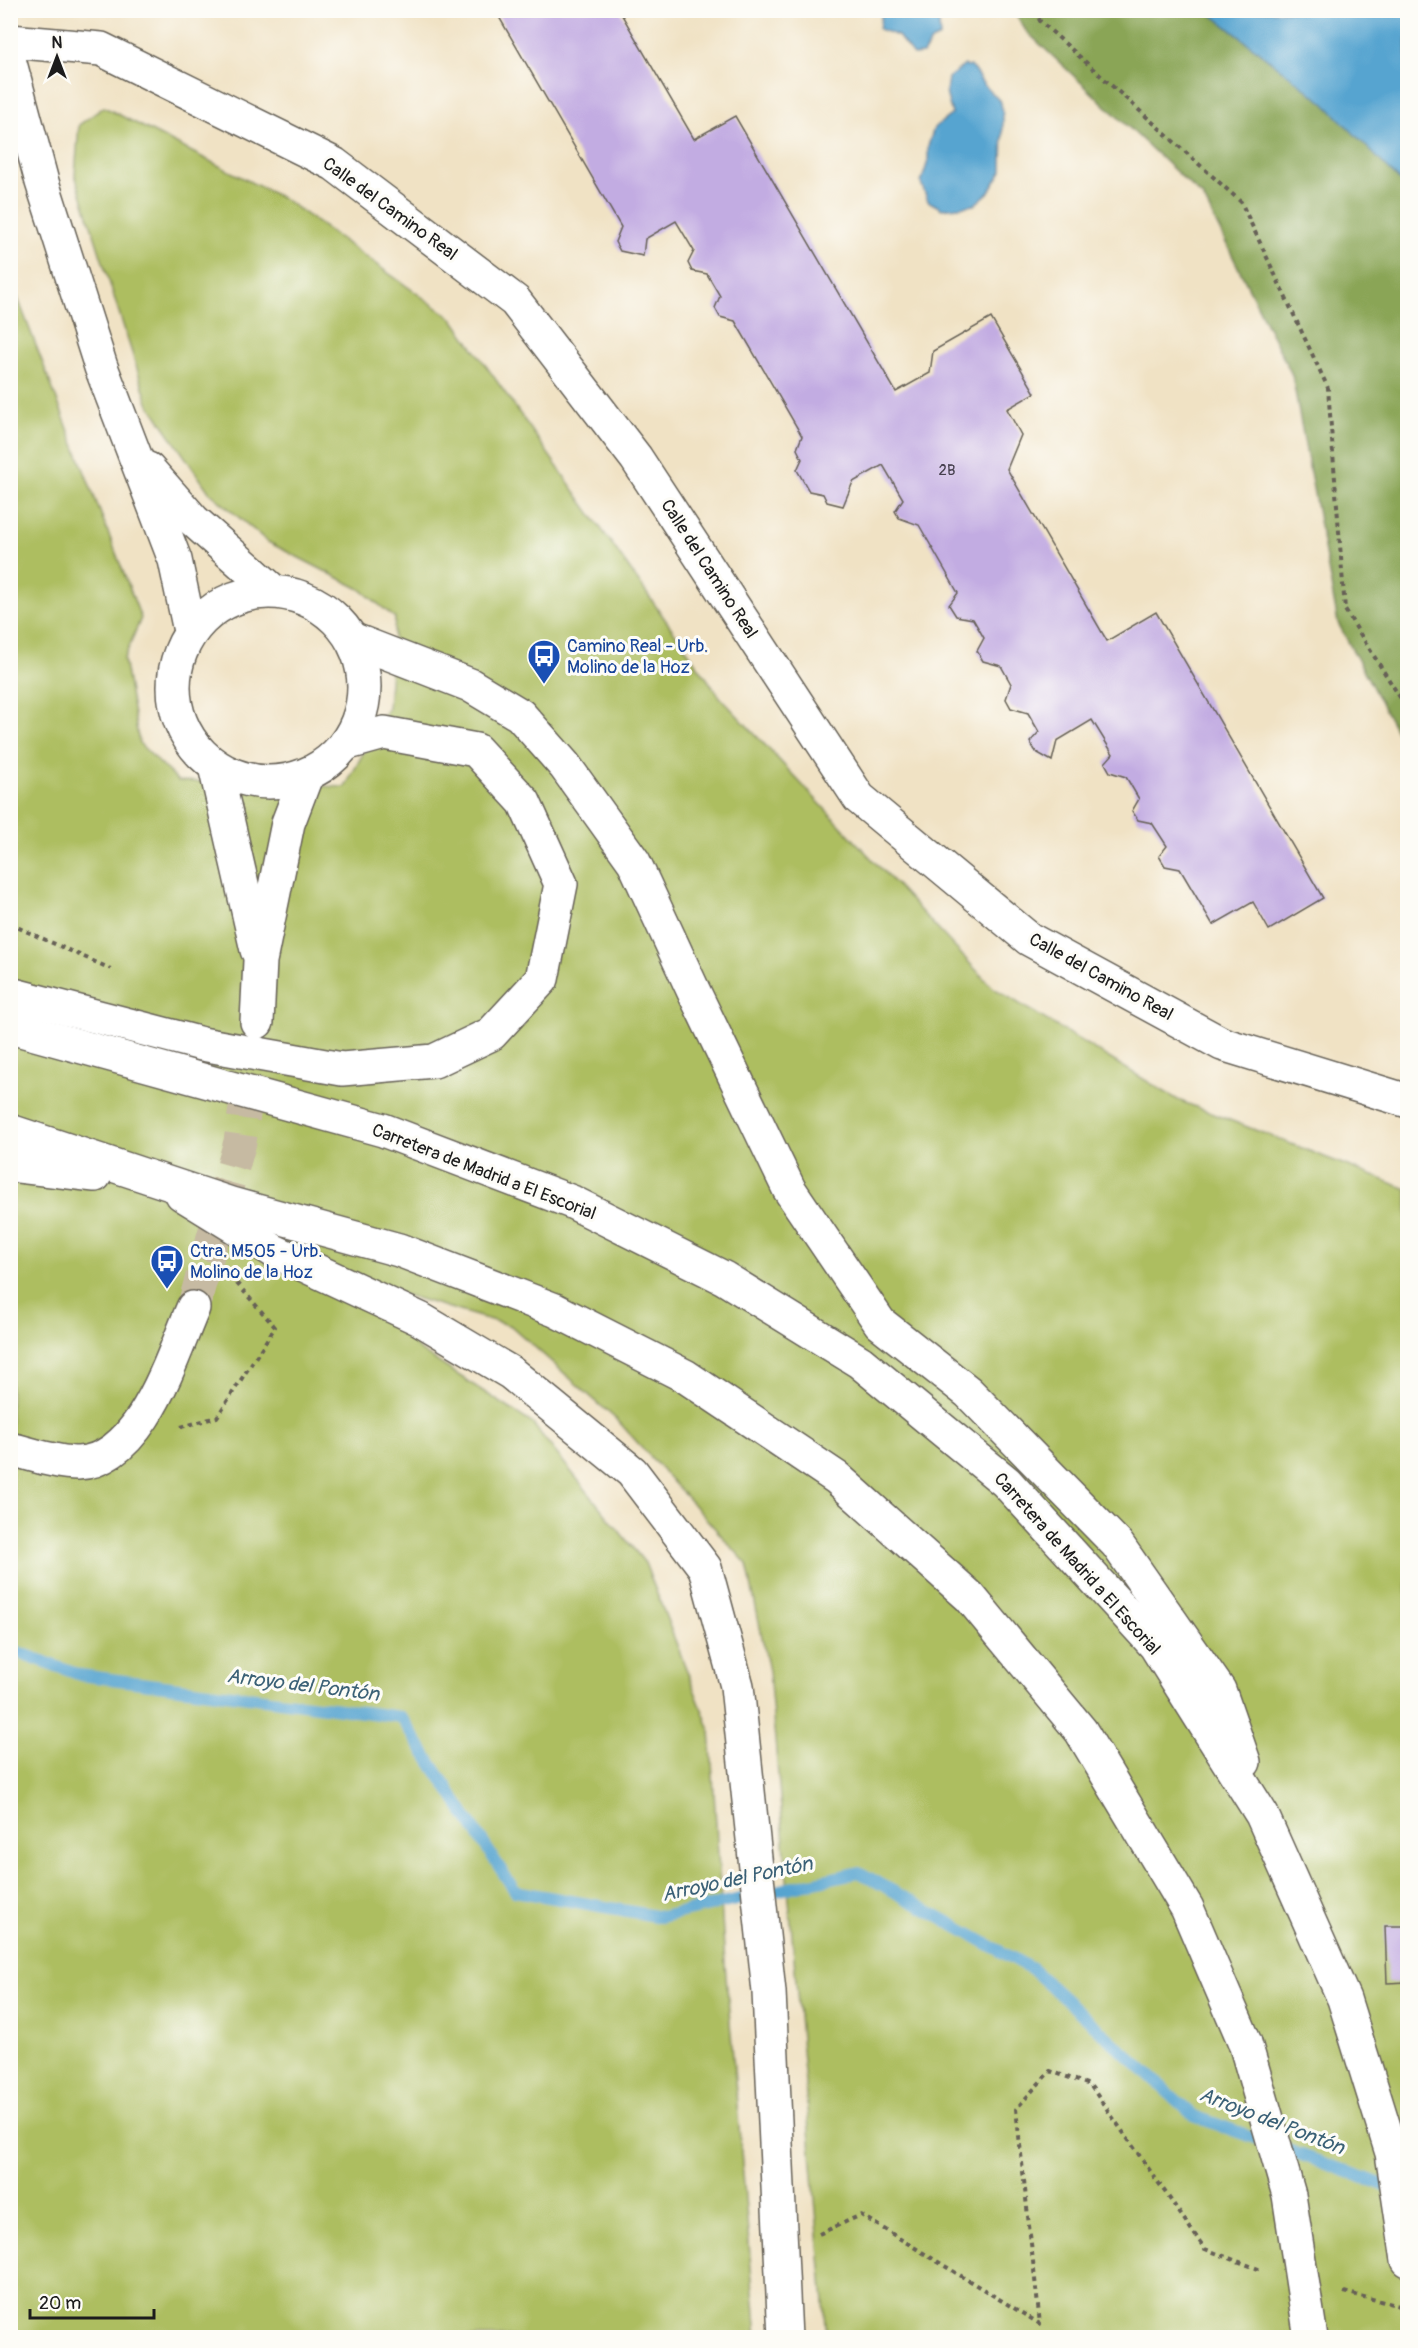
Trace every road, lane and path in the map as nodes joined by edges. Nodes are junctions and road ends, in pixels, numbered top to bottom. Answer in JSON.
{"nodes":[{"id":1,"x":1035,"y":10,"type":"edge"},
{"id":2,"x":10,"y":40,"type":"edge"},
{"id":3,"x":10,"y":63,"type":"edge"},
{"id":4,"x":135,"y":454,"type":"junction"},
{"id":5,"x":272,"y":590,"type":"junction"},
{"id":6,"x":190,"y":631,"type":"junction"},
{"id":7,"x":354,"y":640,"type":"junction"},
{"id":8,"x":1407,"y":710,"type":"edge"},
{"id":9,"x":348,"y":743,"type":"junction"},
{"id":10,"x":215,"y":766,"type":"junction"},
{"id":11,"x":306,"y":776,"type":"junction"},
{"id":12,"x":10,"y":924,"type":"edge"},
{"id":13,"x":260,"y":961,"type":"junction"},
{"id":14,"x":111,"y":969,"type":"dead end"},
{"id":15,"x":10,"y":994,"type":"edge"},
{"id":16,"x":257,"y":1022,"type":"tunnel mouth"},
{"id":17,"x":10,"y":1027,"type":"edge"},
{"id":18,"x":1407,"y":1101,"type":"edge"},
{"id":19,"x":10,"y":1131,"type":"edge"},
{"id":20,"x":10,"y":1165,"type":"edge"},
{"id":21,"x":165,"y":1184,"type":"junction"},
{"id":22,"x":274,"y":1251,"type":"junction"},
{"id":23,"x":193,"y":1308,"type":"tunnel mouth"},
{"id":24,"x":150,"y":1408,"type":"junction"},
{"id":25,"x":10,"y":1449,"type":"edge"},
{"id":26,"x":1262,"y":1815,"type":"junction"},
{"id":27,"x":1205,"y":2249,"type":"dead end"},
{"id":28,"x":781,"y":2252,"type":"junction"},
{"id":29,"x":1407,"y":2260,"type":"edge"},
{"id":30,"x":785,"y":2337,"type":"edge"},
{"id":31,"x":1311,"y":2337,"type":"edge"}],
"edges":[{"from":1,"to":8,"type":"path"},
{"from":2,"to":18,"type":"main road","name":"Calle del Camino Real"},
{"from":3,"to":4,"type":"main road"},
{"from":4,"to":5,"type":"main road"},
{"from":4,"to":6,"type":"main road"},
{"from":5,"to":6,"type":"main road"},
{"from":5,"to":7,"type":"main road"},
{"from":6,"to":10,"type":"main road"},
{"from":7,"to":9,"type":"main road"},
{"from":7,"to":26,"type":"main road"},
{"from":9,"to":11,"type":"main road"},
{"from":9,"to":15,"type":"main road"},
{"from":10,"to":11,"type":"main road"},
{"from":10,"to":13,"type":"main road"},
{"from":11,"to":13,"type":"main road"},
{"from":12,"to":14,"type":"path"},
{"from":13,"to":16,"type":"main road"},
{"from":17,"to":26,"type":"main road","name":"Carretera de Madrid a El Escorial"},
{"from":19,"to":21,"type":"main road"},
{"from":20,"to":21,"type":"main road"},
{"from":21,"to":22,"type":"main road"},
{"from":21,"to":31,"type":"main road","bridge":true},
{"from":22,"to":24,"type":"path"},
{"from":22,"to":28,"type":"main road"},
{"from":23,"to":24,"type":"main road"},
{"from":24,"to":25,"type":"main road"},
{"from":26,"to":29,"type":"main road","name":"Carretera de Madrid a El Escorial"},
{"from":27,"to":28,"type":"path"},
{"from":28,"to":30,"type":"main road"}]}
